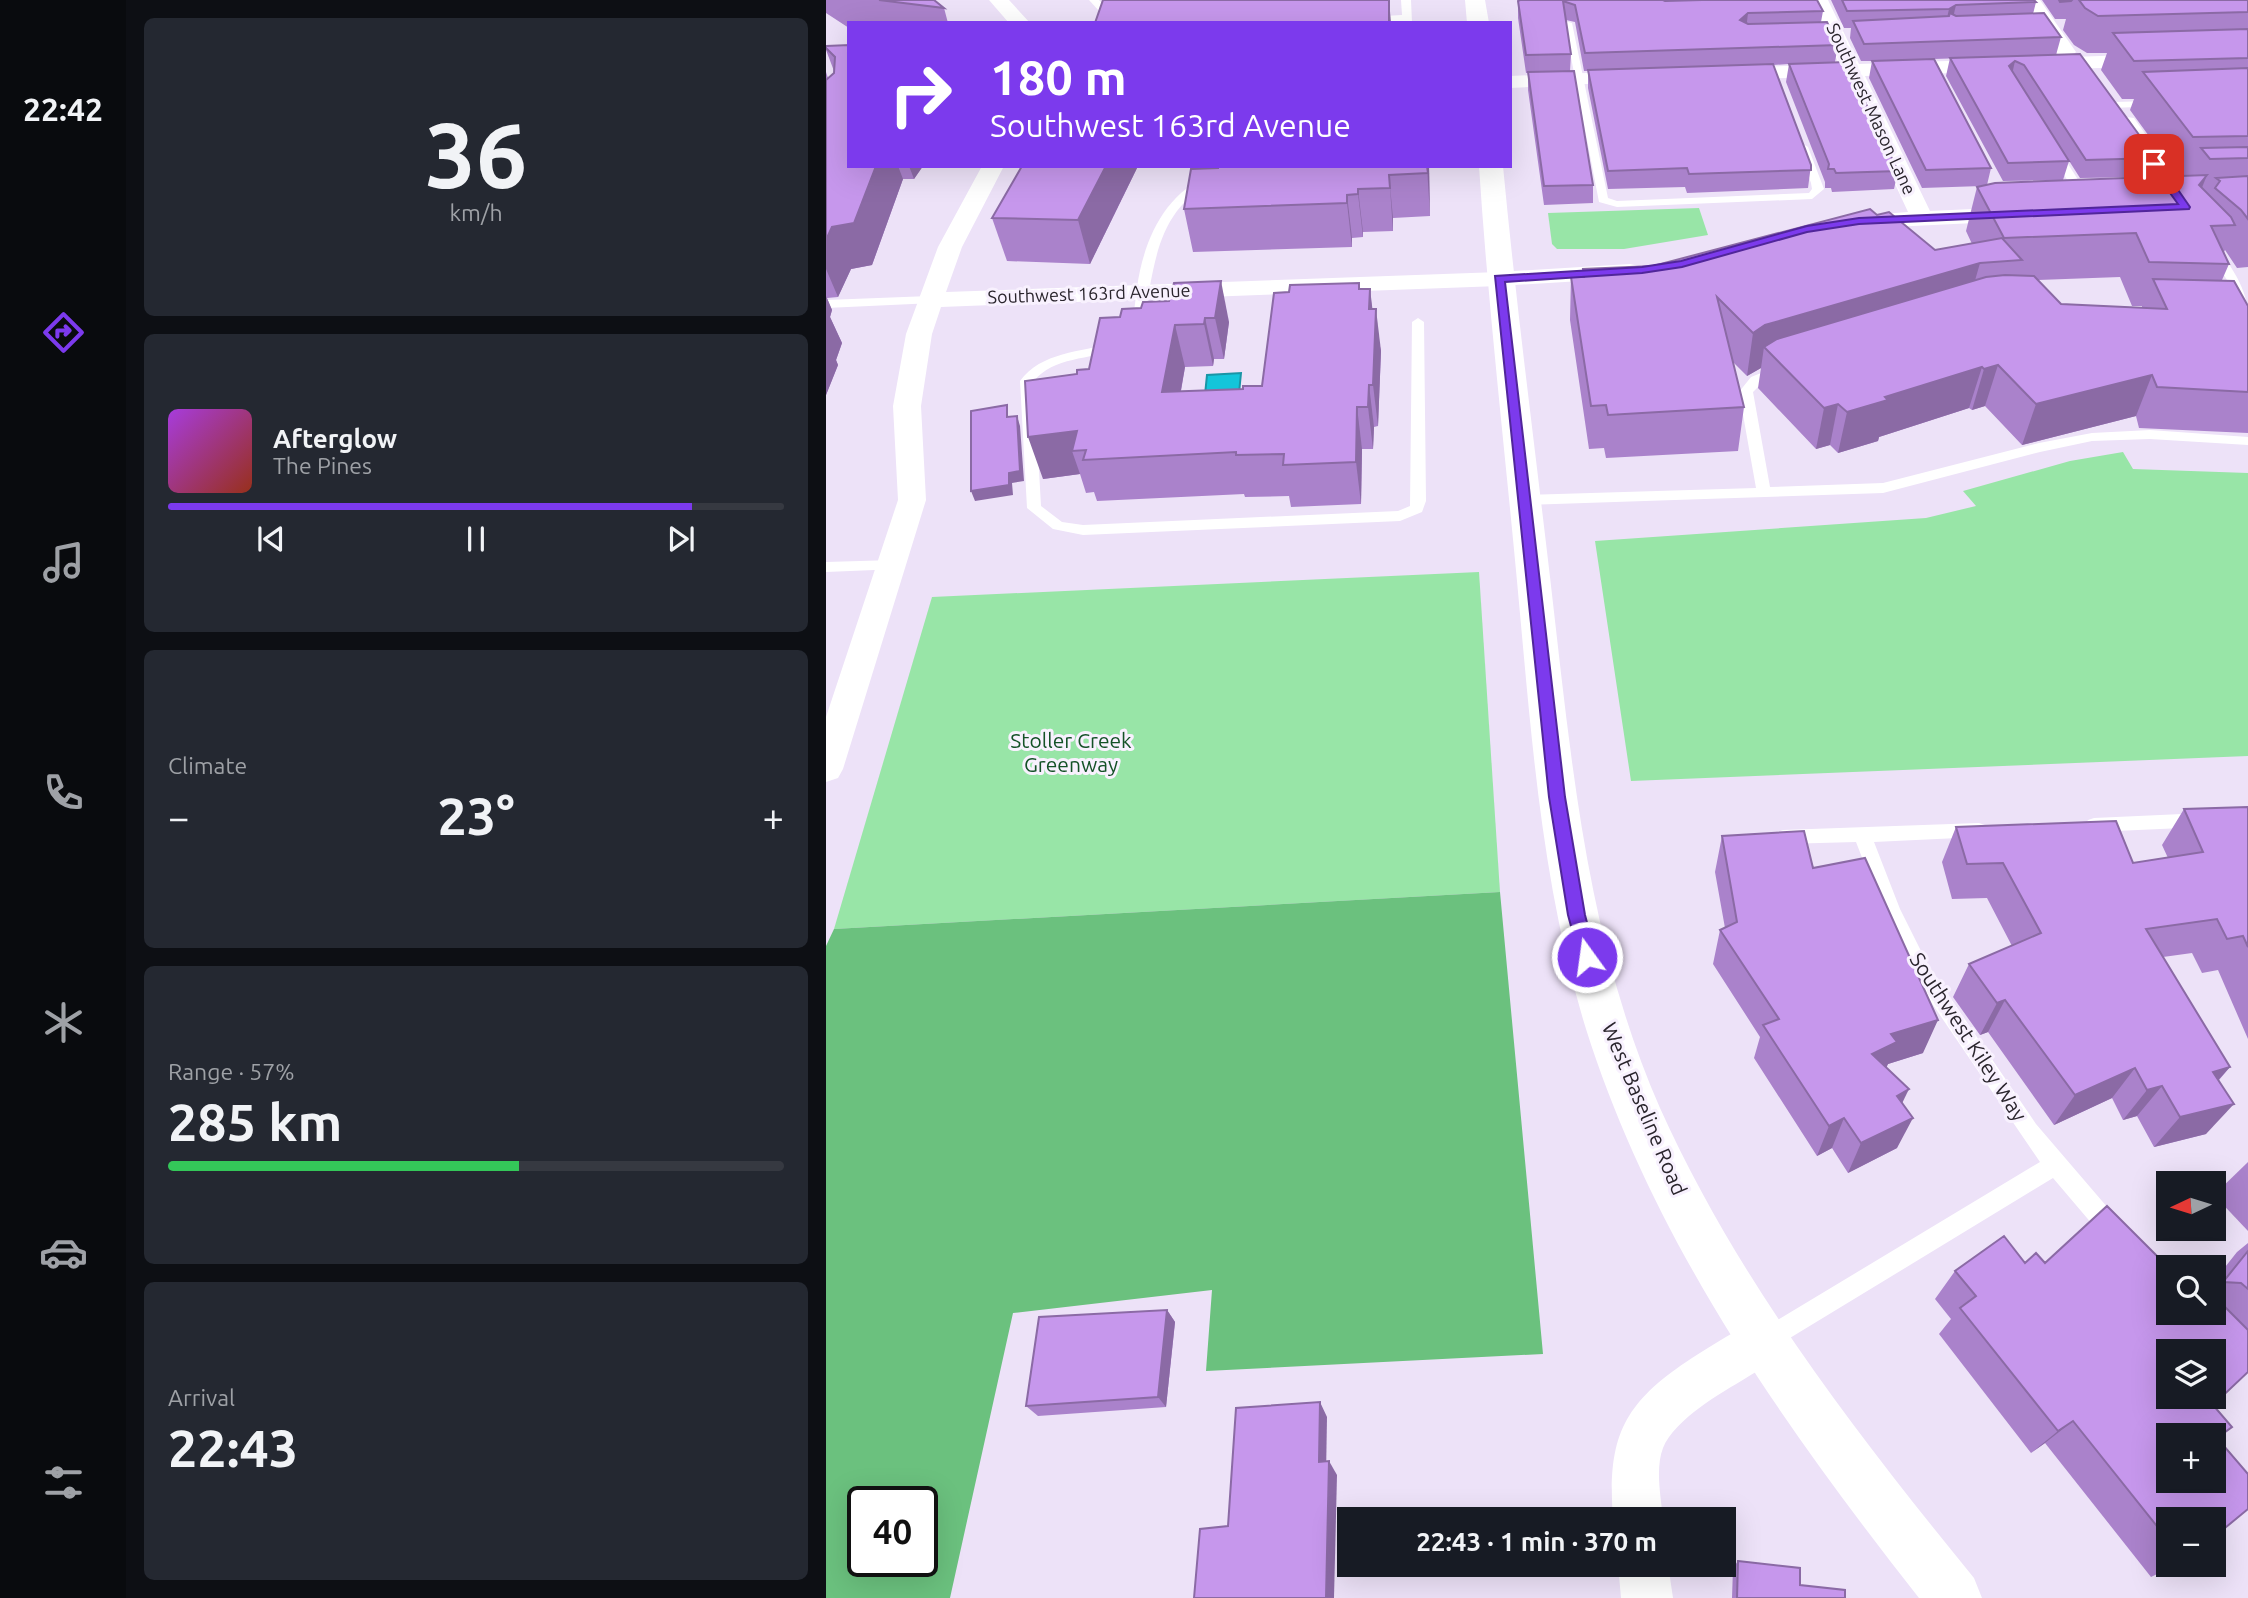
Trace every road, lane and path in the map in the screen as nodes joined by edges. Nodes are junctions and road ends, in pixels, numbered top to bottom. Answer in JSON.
{"nodes":[{"id":1,"x":998,"y":0,"type":"edge"},
{"id":2,"x":1094,"y":0,"type":"edge"},
{"id":3,"x":1406,"y":0,"type":"edge"},
{"id":4,"x":1475,"y":0,"type":"edge"},
{"id":5,"x":1819,"y":0,"type":"edge"},
{"id":6,"x":2030,"y":0,"type":"edge"},
{"id":7,"x":1352,"y":20,"type":"edge"},
{"id":8,"x":1018,"y":21,"type":"edge"},
{"id":9,"x":1114,"y":21,"type":"edge"},
{"id":10,"x":1407,"y":21,"type":"edge"},
{"id":11,"x":1478,"y":21,"type":"edge"},
{"id":12,"x":1567,"y":23,"type":"edge"},
{"id":13,"x":2248,"y":57,"type":"edge"},
{"id":14,"x":2082,"y":63,"type":"junction"},
{"id":15,"x":1853,"y":71,"type":"junction"},
{"id":16,"x":1706,"y":75,"type":"edge"},
{"id":17,"x":1654,"y":77,"type":"edge"},
{"id":18,"x":1578,"y":79,"type":"junction"},
{"id":19,"x":1512,"y":82,"type":"edge"},
{"id":20,"x":2167,"y":103,"type":"edge"},
{"id":21,"x":2113,"y":105,"type":"junction"},
{"id":22,"x":1800,"y":138,"type":"edge"},
{"id":23,"x":2048,"y":141,"type":"edge"},
{"id":24,"x":992,"y":168,"type":"edge"},
{"id":25,"x":1491,"y":168,"type":"edge"},
{"id":26,"x":1216,"y":171,"type":"edge"},
{"id":27,"x":1229,"y":175,"type":"edge"},
{"id":28,"x":2089,"y":186,"type":"edge"},
{"id":29,"x":2157,"y":208,"type":"edge"},
{"id":30,"x":2033,"y":214,"type":"edge"},
{"id":31,"x":1923,"y":218,"type":"junction"},
{"id":32,"x":1827,"y":226,"type":"edge"},
{"id":33,"x":2197,"y":239,"type":"edge"},
{"id":34,"x":1655,"y":268,"type":"edge"},
{"id":35,"x":1499,"y":279,"type":"junction"},
{"id":36,"x":1144,"y":292,"type":"junction"},
{"id":37,"x":930,"y":300,"type":"junction"},
{"id":38,"x":826,"y":304,"type":"edge"},
{"id":39,"x":2243,"y":315,"type":"edge"},
{"id":40,"x":1418,"y":322,"type":"dead end"},
{"id":41,"x":1790,"y":367,"type":"edge"},
{"id":42,"x":2248,"y":441,"type":"edge"},
{"id":43,"x":1763,"y":491,"type":"junction"},
{"id":44,"x":1525,"y":500,"type":"junction"},
{"id":45,"x":894,"y":565,"type":"junction"},
{"id":46,"x":826,"y":567,"type":"edge"},
{"id":47,"x":826,"y":769,"type":"edge"},
{"id":48,"x":2248,"y":818,"type":"edge"},
{"id":49,"x":2075,"y":825,"type":"edge"},
{"id":50,"x":1995,"y":829,"type":"edge"},
{"id":51,"x":1862,"y":835,"type":"junction"},
{"id":52,"x":1765,"y":838,"type":"edge"},
{"id":53,"x":2055,"y":1165,"type":"junction"},
{"id":54,"x":2126,"y":1246,"type":"edge"},
{"id":55,"x":1762,"y":1342,"type":"junction"},
{"id":56,"x":1637,"y":1507,"type":"edge"},
{"id":57,"x":1645,"y":1577,"type":"edge"},
{"id":58,"x":1647,"y":1598,"type":"edge"},
{"id":59,"x":1954,"y":1598,"type":"edge"}],
"edges":[{"from":1,"to":8,"type":"street"},
{"from":2,"to":9,"type":"lane"},
{"from":3,"to":10,"type":"lane"},
{"from":4,"to":11,"type":"street"},
{"from":5,"to":15,"type":"street","name":"Southwest Mason Lane"},
{"from":6,"to":14,"type":"street"},
{"from":7,"to":10,"type":"lane"},
{"from":12,"to":18,"type":"lane"},
{"from":13,"to":14,"type":"street"},
{"from":14,"to":15,"type":"street"},
{"from":14,"to":21,"type":"street"},
{"from":15,"to":16,"type":"street"},
{"from":15,"to":31,"type":"street","name":"Southwest Mason Lane"},
{"from":17,"to":18,"type":"street"},
{"from":18,"to":19,"type":"street"},
{"from":18,"to":22,"type":"lane"},
{"from":20,"to":21,"type":"lane"},
{"from":21,"to":29,"type":"street"},
{"from":23,"to":28,"type":"lane"},
{"from":24,"to":37,"type":"street"},
{"from":25,"to":35,"type":"street","name":"West Baseline Road"},
{"from":26,"to":27,"type":"lane"},
{"from":26,"to":36,"type":"lane"},
{"from":30,"to":31,"type":"street"},
{"from":31,"to":32,"type":"street"},
{"from":33,"to":39,"type":"lane"},
{"from":34,"to":35,"type":"street","name":"Southwest 163rd Avenue"},
{"from":35,"to":36,"type":"street","name":"Southwest 163rd Avenue"},
{"from":35,"to":44,"type":"street","name":"West Baseline Road"},
{"from":36,"to":37,"type":"street","name":"Southwest 163rd Avenue"},
{"from":36,"to":40,"type":"lane"},
{"from":37,"to":38,"type":"lane"},
{"from":37,"to":45,"type":"street"},
{"from":41,"to":43,"type":"lane"},
{"from":42,"to":43,"type":"lane"},
{"from":43,"to":44,"type":"lane"},
{"from":44,"to":55,"type":"street","name":"West Baseline Road"},
{"from":45,"to":46,"type":"lane"},
{"from":45,"to":47,"type":"street"},
{"from":48,"to":49,"type":"lane"},
{"from":50,"to":51,"type":"lane"},
{"from":51,"to":52,"type":"lane"},
{"from":51,"to":53,"type":"lane","name":"Southwest Kiley Way"},
{"from":53,"to":54,"type":"lane","name":"Southwest Kiley Way"},
{"from":53,"to":55,"type":"lane"},
{"from":55,"to":56,"type":"street"},
{"from":55,"to":59,"type":"street","name":"West Baseline Road"},
{"from":57,"to":58,"type":"street"}]}
